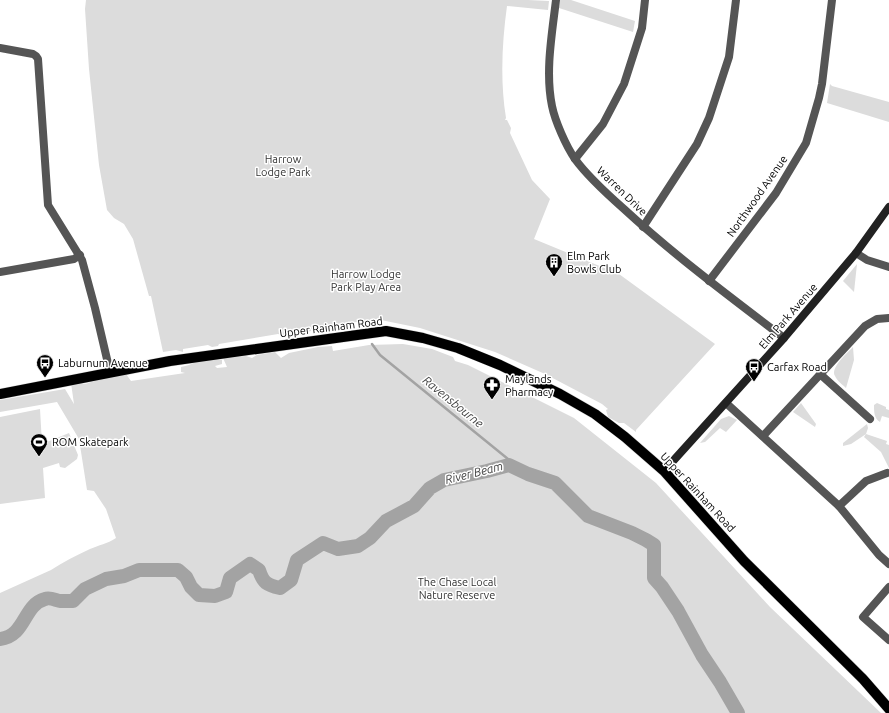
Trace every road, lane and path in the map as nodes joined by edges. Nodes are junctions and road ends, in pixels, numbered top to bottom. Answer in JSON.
{"nodes":[{"id":1,"x":556,"y":0,"type":"edge"},
{"id":2,"x":645,"y":0,"type":"edge"},
{"id":3,"x":736,"y":0,"type":"edge"},
{"id":4,"x":832,"y":0,"type":"edge"},
{"id":5,"x":0,"y":48,"type":"edge"},
{"id":6,"x":575,"y":158,"type":"junction"},
{"id":7,"x":889,"y":207,"type":"edge"},
{"id":8,"x":643,"y":227,"type":"junction"},
{"id":9,"x":856,"y":253,"type":"junction"},
{"id":10,"x":80,"y":255,"type":"junction"},
{"id":11,"x":889,"y":267,"type":"edge"},
{"id":12,"x":0,"y":272,"type":"edge"},
{"id":13,"x":709,"y":281,"type":"junction"},
{"id":14,"x":889,"y":318,"type":"edge"},
{"id":15,"x":784,"y":338,"type":"junction"},
{"id":16,"x":110,"y":372,"type":"junction"},
{"id":17,"x":820,"y":374,"type":"junction"},
{"id":18,"x":0,"y":394,"type":"edge"},
{"id":19,"x":726,"y":403,"type":"junction"},
{"id":20,"x":870,"y":419,"type":"dead end"},
{"id":21,"x":763,"y":436,"type":"junction"},
{"id":22,"x":664,"y":470,"type":"junction"},
{"id":23,"x":886,"y":473,"type":"dead end"},
{"id":24,"x":839,"y":506,"type":"junction"},
{"id":25,"x":889,"y":564,"type":"edge"},
{"id":26,"x":889,"y":587,"type":"edge"},
{"id":27,"x":889,"y":640,"type":"edge"},
{"id":28,"x":889,"y":709,"type":"edge"}],
"edges":[{"from":1,"to":6,"type":"street","name":"Warren Drive"},
{"from":2,"to":6,"type":"street"},
{"from":3,"to":8,"type":"street"},
{"from":4,"to":13,"type":"street","name":"Northwood Avenue"},
{"from":5,"to":10,"type":"street"},
{"from":6,"to":8,"type":"street","name":"Warren Drive"},
{"from":7,"to":9,"type":"street","name":"Elm Park Avenue"},
{"from":8,"to":13,"type":"street","name":"Warren Drive"},
{"from":9,"to":11,"type":"street"},
{"from":9,"to":15,"type":"street","name":"Elm Park Avenue"},
{"from":10,"to":12,"type":"street"},
{"from":10,"to":16,"type":"street"},
{"from":13,"to":15,"type":"street","name":"Warren Drive"},
{"from":14,"to":17,"type":"street"},
{"from":15,"to":19,"type":"street","name":"Elm Park Avenue"},
{"from":16,"to":18,"type":"main road","name":"Upper Rainham Road"},
{"from":16,"to":22,"type":"main road","name":"Upper Rainham Road"},
{"from":17,"to":20,"type":"street"},
{"from":17,"to":21,"type":"street"},
{"from":19,"to":21,"type":"street"},
{"from":19,"to":22,"type":"street","name":"Elm Park Avenue"},
{"from":21,"to":24,"type":"street"},
{"from":22,"to":28,"type":"main road","name":"Upper Rainham Road"},
{"from":23,"to":24,"type":"street"},
{"from":24,"to":25,"type":"street"},
{"from":26,"to":27,"type":"street"}]}
